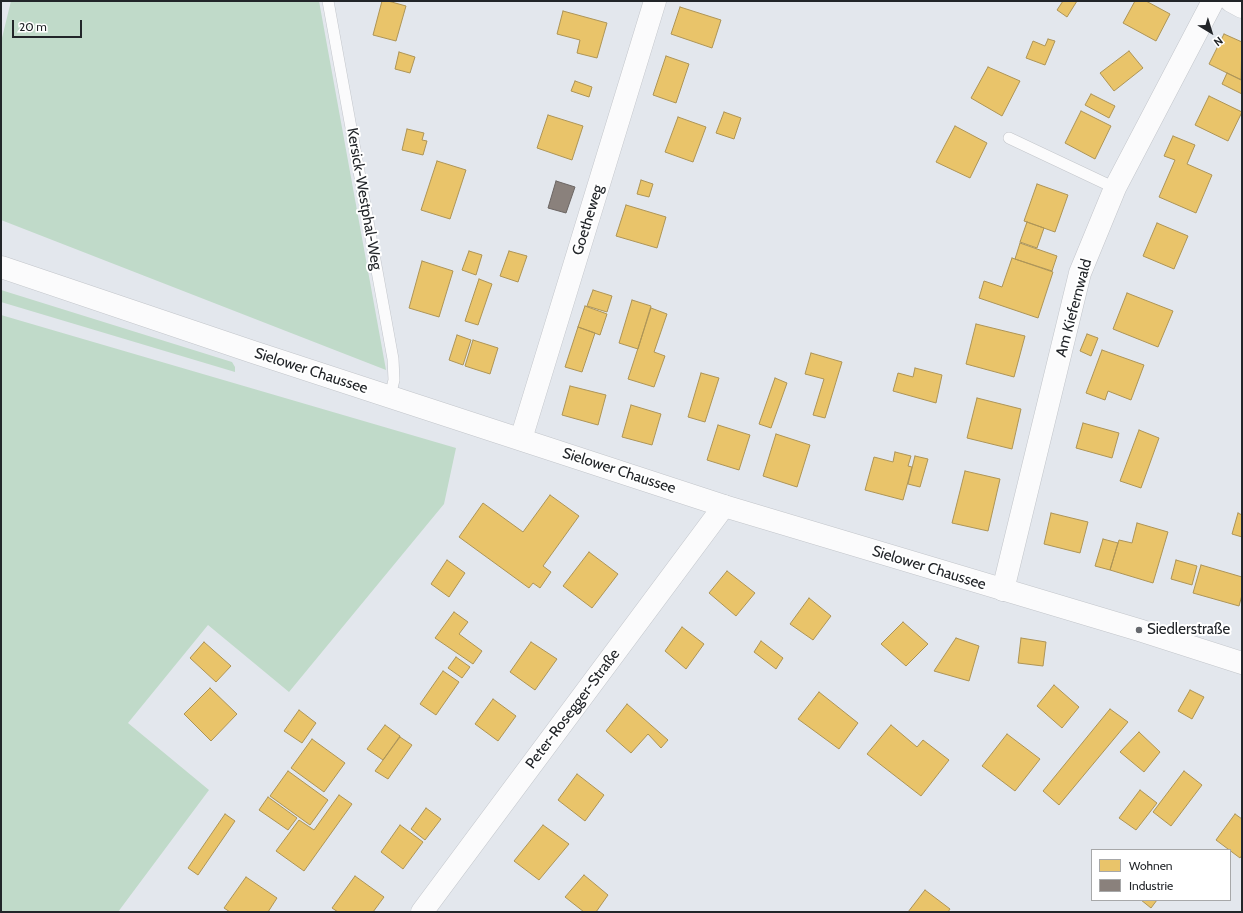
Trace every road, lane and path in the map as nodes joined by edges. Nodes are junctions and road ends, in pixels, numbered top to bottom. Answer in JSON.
{"nodes":[{"id":1,"x":328,"y":1,"type":"edge"},
{"id":2,"x":656,"y":1,"type":"edge"},
{"id":3,"x":1213,"y":1,"type":"edge"},
{"id":4,"x":1231,"y":1,"type":"edge"},
{"id":5,"x":1242,"y":7,"type":"edge"},
{"id":6,"x":1009,"y":138,"type":"dead end"},
{"id":7,"x":1115,"y":188,"type":"junction"},
{"id":8,"x":1,"y":267,"type":"edge"},
{"id":9,"x":390,"y":396,"type":"junction"},
{"id":10,"x":521,"y":439,"type":"junction"},
{"id":11,"x":724,"y":506,"type":"junction"},
{"id":12,"x":1003,"y":590,"type":"junction"},
{"id":13,"x":1242,"y":662,"type":"edge"},
{"id":14,"x":422,"y":912,"type":"edge"}],
"edges":[{"from":1,"to":9,"type":"lane","name":"Kersick-Westphal-Weg"},
{"from":2,"to":10,"type":"street","name":"Goetheweg"},
{"from":3,"to":7,"type":"street","name":"Am Kiefernwald"},
{"from":4,"to":5,"type":"street"},
{"from":6,"to":7,"type":"lane"},
{"from":7,"to":12,"type":"street","name":"Am Kiefernwald"},
{"from":8,"to":9,"type":"street","name":"Sielower Chaussee"},
{"from":9,"to":10,"type":"street","name":"Sielower Chaussee"},
{"from":10,"to":11,"type":"street","name":"Sielower Chaussee"},
{"from":11,"to":12,"type":"street","name":"Sielower Chaussee"},
{"from":11,"to":14,"type":"street","name":"Peter-Rosegger-Straße"},
{"from":12,"to":13,"type":"street","name":"Sielower Chaussee"}]}
